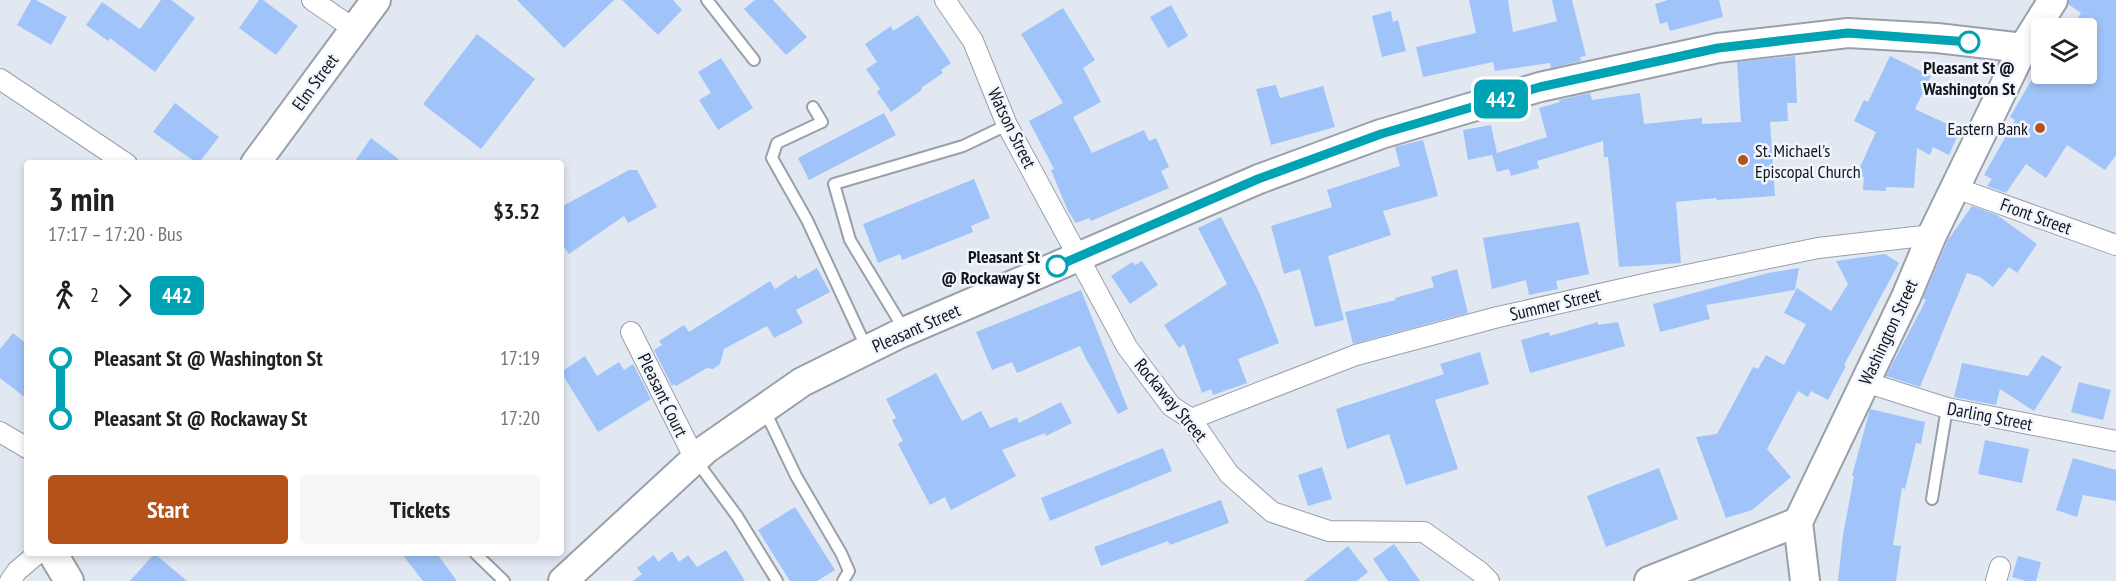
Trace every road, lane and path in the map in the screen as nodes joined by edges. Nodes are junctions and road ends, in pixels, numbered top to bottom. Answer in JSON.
{"nodes":[{"id":1,"x":312,"y":0,"type":"edge"},
{"id":2,"x":376,"y":0,"type":"edge"},
{"id":3,"x":707,"y":0,"type":"edge"},
{"id":4,"x":945,"y":0,"type":"edge"},
{"id":5,"x":2053,"y":0,"type":"edge"},
{"id":6,"x":354,"y":29,"type":"junction"},
{"id":7,"x":2023,"y":48,"type":"junction"},
{"id":8,"x":754,"y":60,"type":"dead end"},
{"id":9,"x":0,"y":79,"type":"edge"},
{"id":10,"x":813,"y":107,"type":"dead end"},
{"id":11,"x":1007,"y":125,"type":"junction"},
{"id":12,"x":121,"y":160,"type":"edge"},
{"id":13,"x":258,"y":160,"type":"edge"},
{"id":14,"x":1956,"y":188,"type":"junction"},
{"id":15,"x":1932,"y":235,"type":"junction"},
{"id":16,"x":2116,"y":245,"type":"edge"},
{"id":17,"x":1079,"y":257,"type":"junction"},
{"id":18,"x":632,"y":332,"type":"dead end"},
{"id":19,"x":905,"y":332,"type":"junction"},
{"id":20,"x":867,"y":350,"type":"junction"},
{"id":21,"x":1865,"y":382,"type":"junction"},
{"id":22,"x":764,"y":408,"type":"junction"},
{"id":23,"x":1947,"y":408,"type":"junction"},
{"id":24,"x":1191,"y":419,"type":"junction"},
{"id":25,"x":0,"y":432,"type":"edge"},
{"id":26,"x":2116,"y":441,"type":"edge"},
{"id":27,"x":24,"y":446,"type":"edge"},
{"id":28,"x":695,"y":459,"type":"junction"},
{"id":29,"x":1932,"y":499,"type":"dead end"},
{"id":30,"x":1798,"y":522,"type":"junction"},
{"id":31,"x":35,"y":556,"type":"edge"},
{"id":32,"x":54,"y":556,"type":"edge"},
{"id":33,"x":478,"y":556,"type":"edge"},
{"id":34,"x":10,"y":581,"type":"edge"},
{"id":35,"x":69,"y":581,"type":"edge"},
{"id":36,"x":504,"y":581,"type":"edge"},
{"id":37,"x":563,"y":581,"type":"edge"},
{"id":38,"x":777,"y":581,"type":"edge"},
{"id":39,"x":843,"y":581,"type":"edge"},
{"id":40,"x":1489,"y":581,"type":"edge"},
{"id":41,"x":1649,"y":581,"type":"edge"},
{"id":42,"x":1806,"y":581,"type":"edge"}],
"edges":[{"from":1,"to":6,"type":"street"},
{"from":2,"to":6,"type":"street","name":"Elm Street"},
{"from":3,"to":8,"type":"lane"},
{"from":4,"to":11,"type":"street","name":"Watson Street"},
{"from":5,"to":7,"type":"street","name":"Washington Street"},
{"from":6,"to":13,"type":"street","name":"Elm Street"},
{"from":7,"to":14,"type":"street","name":"Washington Street"},
{"from":7,"to":17,"type":"street","name":"Pleasant Street"},
{"from":9,"to":12,"type":"street"},
{"from":10,"to":20,"type":"lane"},
{"from":11,"to":17,"type":"street","name":"Watson Street"},
{"from":11,"to":19,"type":"lane"},
{"from":14,"to":15,"type":"street","name":"Washington Street"},
{"from":14,"to":16,"type":"street","name":"Front Street"},
{"from":15,"to":21,"type":"street","name":"Washington Street"},
{"from":15,"to":24,"type":"street","name":"Summer Street"},
{"from":17,"to":19,"type":"street","name":"Pleasant Street"},
{"from":17,"to":24,"type":"street","name":"Rockaway Street"},
{"from":18,"to":28,"type":"street","name":"Pleasant Court"},
{"from":19,"to":20,"type":"street","name":"Pleasant Street"},
{"from":20,"to":22,"type":"street","name":"Pleasant Street"},
{"from":21,"to":23,"type":"street","name":"Darling Street"},
{"from":21,"to":30,"type":"street","name":"Washington Street"},
{"from":22,"to":28,"type":"street","name":"Pleasant Street"},
{"from":22,"to":39,"type":"lane"},
{"from":23,"to":26,"type":"street","name":"Darling Street"},
{"from":23,"to":29,"type":"lane"},
{"from":24,"to":40,"type":"street","name":"Rockaway Street"},
{"from":25,"to":27,"type":"street"},
{"from":28,"to":37,"type":"street","name":"Pleasant Street"},
{"from":28,"to":38,"type":"lane"},
{"from":30,"to":41,"type":"street"},
{"from":30,"to":42,"type":"street"},
{"from":31,"to":34,"type":"street"},
{"from":32,"to":35,"type":"street"},
{"from":33,"to":36,"type":"lane"}]}
